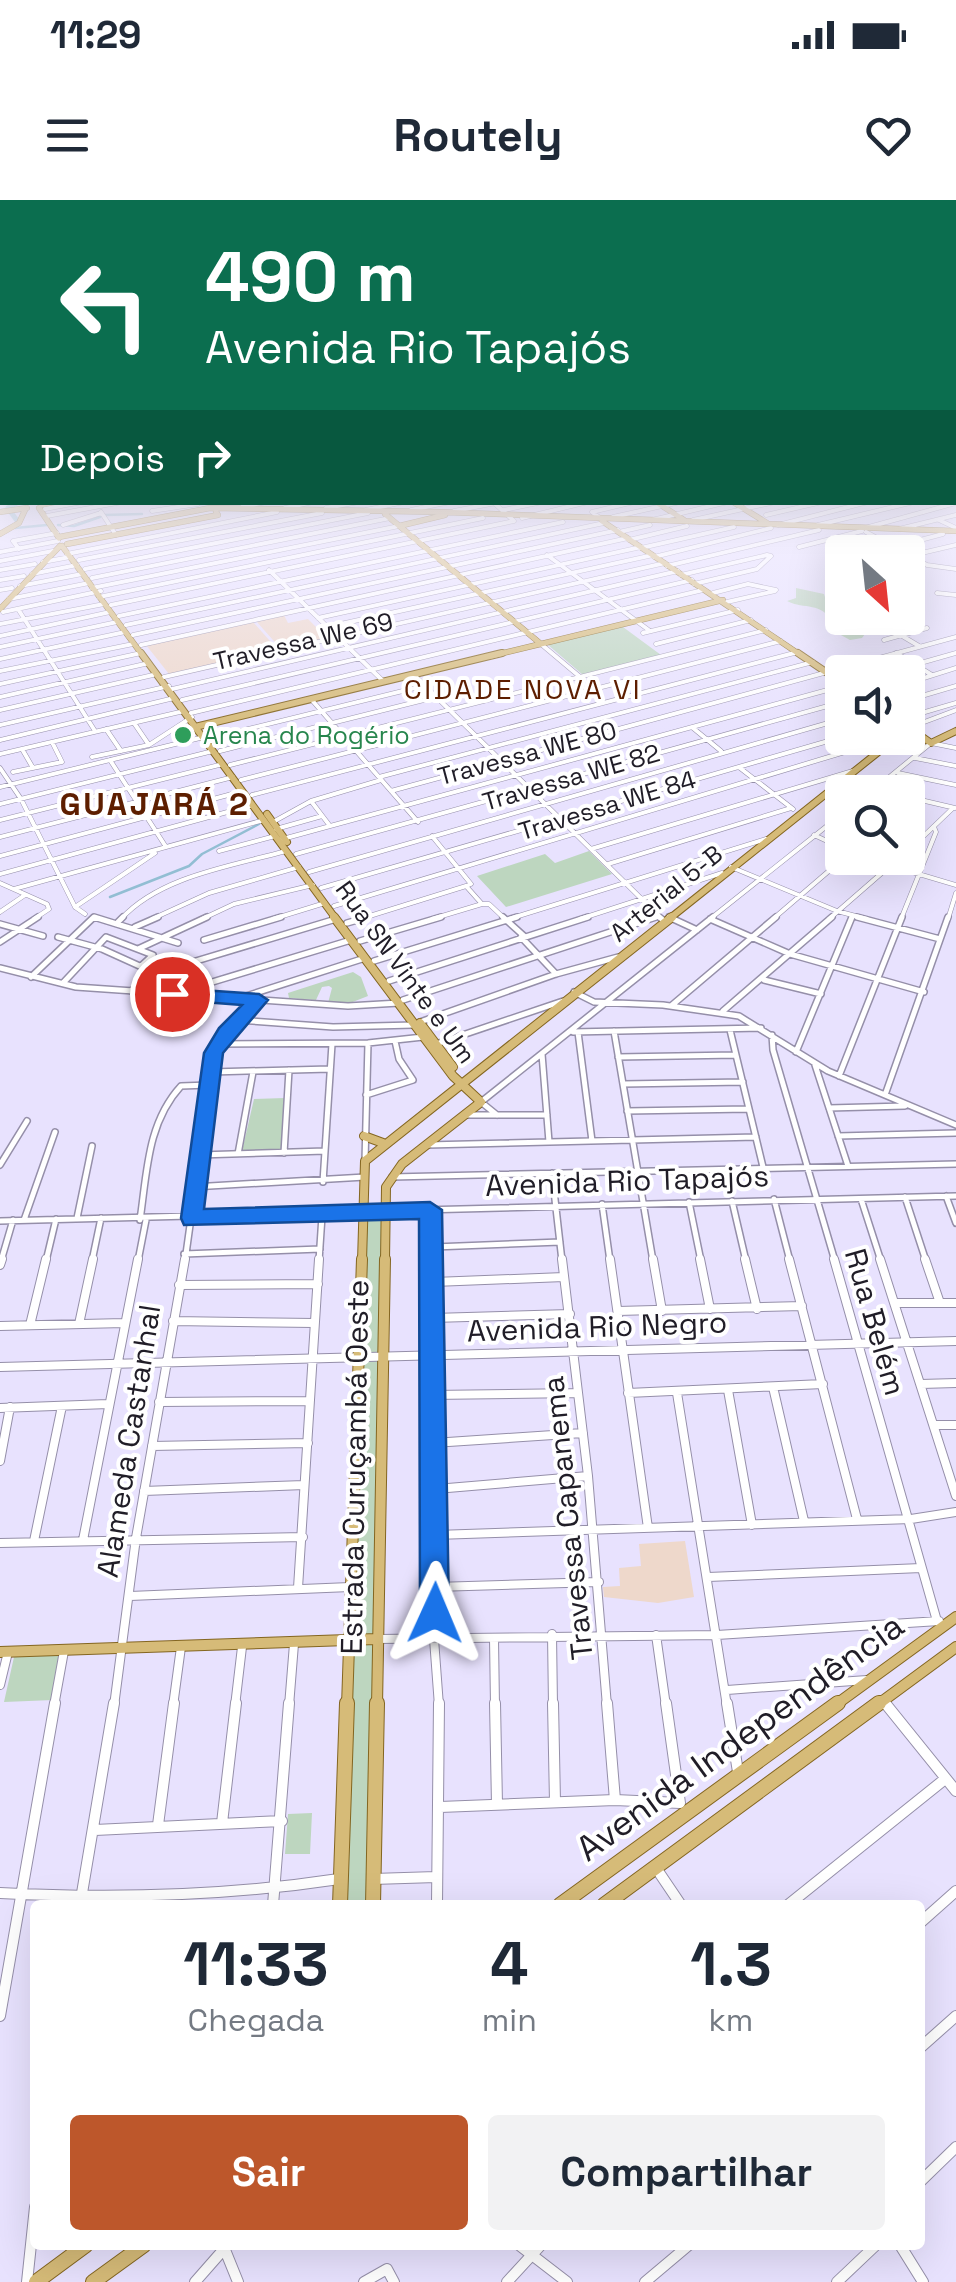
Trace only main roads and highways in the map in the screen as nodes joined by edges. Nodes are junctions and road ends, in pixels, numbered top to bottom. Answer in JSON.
{"nodes":[{"id":1,"x":66,"y":549,"type":"edge"},
{"id":2,"x":429,"y":549,"type":"edge"},
{"id":3,"x":645,"y":549,"type":"edge"},
{"id":4,"x":50,"y":551,"type":"joint"},
{"id":5,"x":27,"y":575,"type":"junction"},
{"id":6,"x":693,"y":582,"type":"junction"},
{"id":7,"x":2,"y":601,"type":"edge"},
{"id":8,"x":723,"y":601,"type":"junction"},
{"id":9,"x":1,"y":611,"type":"edge"},
{"id":10,"x":125,"y":628,"type":"junction"},
{"id":11,"x":541,"y":644,"type":"junction"},
{"id":12,"x":139,"y":647,"type":"junction"},
{"id":13,"x":825,"y":669,"type":"edge"},
{"id":14,"x":170,"y":688,"type":"junction"},
{"id":15,"x":198,"y":726,"type":"junction"},
{"id":16,"x":956,"y":731,"type":"edge"},
{"id":17,"x":925,"y":737,"type":"edge"},
{"id":18,"x":874,"y":755,"type":"edge"},
{"id":19,"x":857,"y":769,"type":"joint"},
{"id":20,"x":237,"y":779,"type":"junction"},
{"id":21,"x":280,"y":838,"type":"junction"},
{"id":22,"x":317,"y":887,"type":"junction"},
{"id":23,"x":337,"y":916,"type":"junction"},
{"id":24,"x":363,"y":950,"type":"junction"},
{"id":25,"x":401,"y":1002,"type":"junction"},
{"id":26,"x":420,"y":1029,"type":"junction"},
{"id":27,"x":462,"y":1082,"type":"junction"},
{"id":28,"x":364,"y":1136,"type":"road end"},
{"id":29,"x":384,"y":1143,"type":"junction"},
{"id":30,"x":954,"y":1618,"type":"edge"},
{"id":31,"x":376,"y":1639,"type":"junction"},
{"id":32,"x":348,"y":1640,"type":"junction"},
{"id":33,"x":124,"y":1646,"type":"joint"},
{"id":34,"x":956,"y":1646,"type":"edge"},
{"id":35,"x":4,"y":1652,"type":"edge"},
{"id":36,"x":882,"y":1700,"type":"joint"},
{"id":37,"x":682,"y":1808,"type":"joint"},
{"id":38,"x":340,"y":1900,"type":"edge"},
{"id":39,"x":373,"y":1900,"type":"edge"},
{"id":40,"x":566,"y":1900,"type":"edge"},
{"id":41,"x":611,"y":1900,"type":"edge"},
{"id":42,"x":79,"y":2250,"type":"edge"},
{"id":43,"x":139,"y":2250,"type":"edge"},
{"id":44,"x":117,"y":2274,"type":"edge"},
{"id":45,"x":36,"y":2282,"type":"edge"},
{"id":46,"x":94,"y":2282,"type":"edge"}],
"edges":[{"from":1,"to":10,"type":"main road"},
{"from":2,"to":11,"type":"main road"},
{"from":3,"to":6,"type":"main road"},
{"from":4,"to":5,"type":"main road"},
{"from":4,"to":5,"type":"main road"},
{"from":5,"to":7,"type":"main road"},
{"from":6,"to":8,"type":"main road"},
{"from":6,"to":8,"type":"main road"},
{"from":7,"to":9,"type":"main road"},
{"from":8,"to":11,"type":"main road"},
{"from":8,"to":13,"type":"main road"},
{"from":10,"to":12,"type":"main road"},
{"from":10,"to":12,"type":"main road"},
{"from":11,"to":15,"type":"main road"},
{"from":12,"to":14,"type":"main road"},
{"from":12,"to":14,"type":"main road"},
{"from":14,"to":15,"type":"main road","name":"Rua SN Vinte e Um"},
{"from":15,"to":20,"type":"main road","name":"Rua SN Vinte e Um"},
{"from":16,"to":17,"type":"main road"},
{"from":18,"to":19,"type":"main road","name":"Arterial 5-B"},
{"from":19,"to":27,"type":"main road","name":"Arterial 5-B"},
{"from":20,"to":21,"type":"main road","name":"Rua SN Vinte e Um"},
{"from":20,"to":21,"type":"main road","name":"Rua SN Vinte e Um"},
{"from":21,"to":22,"type":"main road","name":"Rua SN Vinte e Um"},
{"from":21,"to":22,"type":"main road","name":"Rua SN Vinte e Um"},
{"from":22,"to":23,"type":"main road","name":"Rua SN Vinte e Um"},
{"from":22,"to":23,"type":"main road","name":"Rua SN Vinte e Um"},
{"from":23,"to":24,"type":"main road","name":"Rua SN Vinte e Um"},
{"from":23,"to":24,"type":"main road","name":"Rua SN Vinte e Um"},
{"from":24,"to":25,"type":"main road","name":"Rua SN Vinte e Um"},
{"from":24,"to":25,"type":"main road","name":"Rua SN Vinte e Um"},
{"from":25,"to":26,"type":"main road","name":"Rua SN Vinte e Um"},
{"from":26,"to":27,"type":"main road","name":"Rua SN Vinte e Um"},
{"from":26,"to":27,"type":"main road","name":"Rua SN Vinte e Um"},
{"from":27,"to":29,"type":"main road","name":"Arterial 5-B"},
{"from":27,"to":31,"type":"main road","name":"Estrada Curuçambá Oeste"},
{"from":28,"to":29,"type":"main road"},
{"from":29,"to":32,"type":"main road","name":"Arterial 5-B"},
{"from":30,"to":37,"type":"main road","name":"Avenida Independência"},
{"from":31,"to":32,"type":"main road"},
{"from":31,"to":39,"type":"main road","name":"Estrada Curuçambá Oeste"},
{"from":32,"to":33,"type":"main road"},
{"from":32,"to":38,"type":"main road"},
{"from":33,"to":35,"type":"main road"},
{"from":34,"to":36,"type":"main road","name":"Avenida Independência"},
{"from":36,"to":41,"type":"main road","name":"Avenida Independência"},
{"from":37,"to":40,"type":"main road","name":"Avenida Independência"},
{"from":42,"to":45,"type":"main road"},
{"from":43,"to":44,"type":"main road"},
{"from":44,"to":46,"type":"main road"}]}
